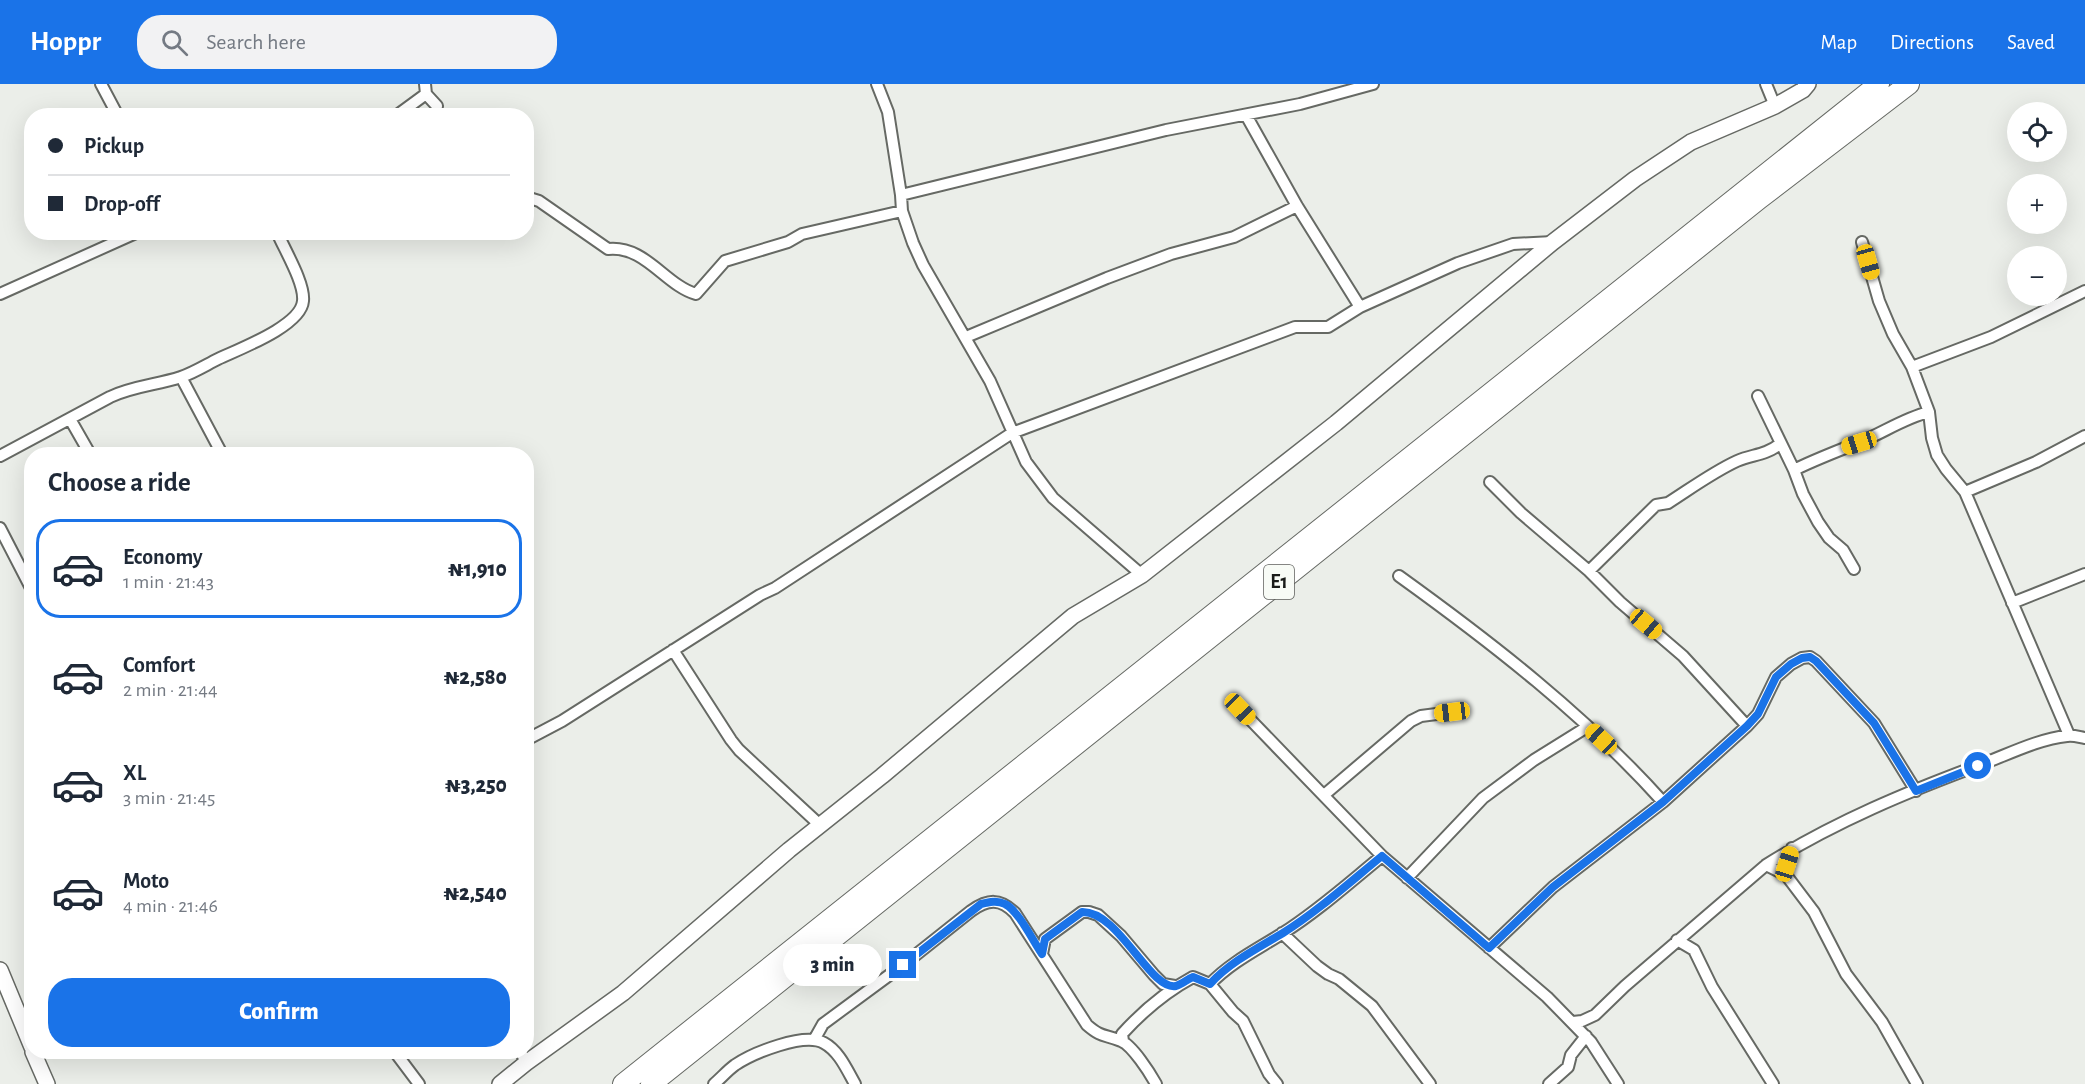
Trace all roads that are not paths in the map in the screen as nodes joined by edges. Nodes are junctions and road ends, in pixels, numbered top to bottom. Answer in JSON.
{"nodes":[{"id":1,"x":101,"y":84,"type":"edge"},
{"id":2,"x":877,"y":84,"type":"edge"},
{"id":3,"x":1373,"y":84,"type":"edge"},
{"id":4,"x":1766,"y":84,"type":"edge"},
{"id":5,"x":1808,"y":84,"type":"edge"},
{"id":6,"x":1879,"y":84,"type":"edge"},
{"id":7,"x":1909,"y":84,"type":"edge"},
{"id":8,"x":426,"y":89,"type":"edge"},
{"id":9,"x":1775,"y":106,"type":"junction"},
{"id":10,"x":114,"y":108,"type":"edge"},
{"id":11,"x":408,"y":108,"type":"edge"},
{"id":12,"x":437,"y":108,"type":"edge"},
{"id":13,"x":1246,"y":115,"type":"junction"},
{"id":14,"x":901,"y":195,"type":"junction"},
{"id":15,"x":534,"y":199,"type":"edge"},
{"id":16,"x":1297,"y":206,"type":"junction"},
{"id":17,"x":902,"y":211,"type":"junction"},
{"id":18,"x":120,"y":240,"type":"edge"},
{"id":19,"x":281,"y":240,"type":"edge"},
{"id":20,"x":1553,"y":242,"type":"junction"},
{"id":21,"x":1863,"y":242,"type":"dead end"},
{"id":22,"x":2085,"y":291,"type":"edge"},
{"id":23,"x":0,"y":294,"type":"edge"},
{"id":24,"x":1360,"y":307,"type":"junction"},
{"id":25,"x":966,"y":337,"type":"junction"},
{"id":26,"x":1912,"y":366,"type":"junction"},
{"id":27,"x":181,"y":377,"type":"junction"},
{"id":28,"x":1758,"y":396,"type":"dead end"},
{"id":29,"x":1929,"y":412,"type":"junction"},
{"id":30,"x":70,"y":419,"type":"junction"},
{"id":31,"x":1012,"y":433,"type":"junction"},
{"id":32,"x":2085,"y":436,"type":"edge"},
{"id":33,"x":1780,"y":444,"type":"junction"},
{"id":34,"x":86,"y":447,"type":"edge"},
{"id":35,"x":218,"y":447,"type":"edge"},
{"id":36,"x":0,"y":456,"type":"edge"},
{"id":37,"x":1794,"y":470,"type":"junction"},
{"id":38,"x":1490,"y":482,"type":"dead end"},
{"id":39,"x":1965,"y":492,"type":"junction"},
{"id":40,"x":0,"y":528,"type":"edge"},
{"id":41,"x":1854,"y":569,"type":"dead end"},
{"id":42,"x":1589,"y":571,"type":"junction"},
{"id":43,"x":24,"y":574,"type":"edge"},
{"id":44,"x":2085,"y":574,"type":"edge"},
{"id":45,"x":1142,"y":575,"type":"junction"},
{"id":46,"x":1399,"y":576,"type":"dead end"},
{"id":47,"x":2012,"y":603,"type":"junction"},
{"id":48,"x":673,"y":650,"type":"junction"},
{"id":49,"x":1240,"y":709,"type":"dead end"},
{"id":50,"x":1452,"y":712,"type":"dead end"},
{"id":51,"x":1747,"y":726,"type":"junction"},
{"id":52,"x":1587,"y":727,"type":"junction"},
{"id":53,"x":2068,"y":735,"type":"junction"},
{"id":54,"x":534,"y":736,"type":"edge"},
{"id":55,"x":2085,"y":738,"type":"edge"},
{"id":56,"x":1916,"y":791,"type":"junction"},
{"id":57,"x":1324,"y":795,"type":"junction"},
{"id":58,"x":1663,"y":802,"type":"junction"},
{"id":59,"x":820,"y":826,"type":"junction"},
{"id":60,"x":1792,"y":849,"type":"junction"},
{"id":61,"x":1382,"y":856,"type":"junction"},
{"id":62,"x":1766,"y":865,"type":"junction"},
{"id":63,"x":1786,"y":875,"type":"junction"},
{"id":64,"x":1407,"y":878,"type":"junction"},
{"id":65,"x":1698,"y":923,"type":"junction"},
{"id":66,"x":1282,"y":933,"type":"junction"},
{"id":67,"x":1677,"y":940,"type":"junction"},
{"id":68,"x":1489,"y":948,"type":"junction"},
{"id":69,"x":1694,"y":950,"type":"junction"},
{"id":70,"x":1042,"y":954,"type":"junction"},
{"id":71,"x":0,"y":970,"type":"edge"},
{"id":72,"x":1210,"y":984,"type":"junction"},
{"id":73,"x":1175,"y":986,"type":"junction"},
{"id":74,"x":1595,"y":1015,"type":"junction"},
{"id":75,"x":1573,"y":1022,"type":"junction"},
{"id":76,"x":24,"y":1028,"type":"edge"},
{"id":77,"x":1588,"y":1039,"type":"junction"},
{"id":78,"x":814,"y":1040,"type":"junction"},
{"id":79,"x":1123,"y":1041,"type":"junction"},
{"id":80,"x":534,"y":1050,"type":"edge"},
{"id":81,"x":36,"y":1059,"type":"edge"},
{"id":82,"x":400,"y":1059,"type":"edge"},
{"id":83,"x":522,"y":1059,"type":"edge"},
{"id":84,"x":46,"y":1084,"type":"edge"},
{"id":85,"x":419,"y":1084,"type":"edge"},
{"id":86,"x":500,"y":1084,"type":"edge"},
{"id":87,"x":623,"y":1084,"type":"edge"},
{"id":88,"x":651,"y":1084,"type":"edge"},
{"id":89,"x":714,"y":1084,"type":"edge"},
{"id":90,"x":855,"y":1084,"type":"edge"},
{"id":91,"x":1156,"y":1084,"type":"edge"},
{"id":92,"x":1276,"y":1084,"type":"edge"},
{"id":93,"x":1430,"y":1084,"type":"edge"},
{"id":94,"x":1549,"y":1084,"type":"edge"},
{"id":95,"x":1618,"y":1084,"type":"edge"},
{"id":96,"x":1773,"y":1084,"type":"edge"},
{"id":97,"x":1917,"y":1084,"type":"edge"}],
"edges":[{"from":1,"to":10,"type":"street"},
{"from":2,"to":14,"type":"street"},
{"from":3,"to":13,"type":"street"},
{"from":4,"to":9,"type":"street"},
{"from":5,"to":9,"type":"street"},
{"from":6,"to":87,"type":"highway","number":"E1"},
{"from":7,"to":88,"type":"highway","number":"E1"},
{"from":8,"to":11,"type":"street"},
{"from":8,"to":12,"type":"street"},
{"from":9,"to":20,"type":"street"},
{"from":13,"to":14,"type":"street"},
{"from":13,"to":16,"type":"street"},
{"from":14,"to":17,"type":"street"},
{"from":15,"to":17,"type":"street"},
{"from":16,"to":24,"type":"street"},
{"from":16,"to":25,"type":"street"},
{"from":17,"to":25,"type":"street"},
{"from":18,"to":23,"type":"street"},
{"from":19,"to":27,"type":"street"},
{"from":20,"to":24,"type":"street"},
{"from":20,"to":45,"type":"street"},
{"from":21,"to":26,"type":"street"},
{"from":22,"to":26,"type":"street"},
{"from":24,"to":31,"type":"street"},
{"from":25,"to":31,"type":"street"},
{"from":26,"to":29,"type":"street"},
{"from":27,"to":30,"type":"street"},
{"from":27,"to":35,"type":"street"},
{"from":28,"to":33,"type":"street"},
{"from":29,"to":37,"type":"street"},
{"from":29,"to":39,"type":"street"},
{"from":30,"to":34,"type":"street"},
{"from":30,"to":36,"type":"street"},
{"from":31,"to":45,"type":"street"},
{"from":31,"to":48,"type":"street"},
{"from":32,"to":39,"type":"street"},
{"from":33,"to":37,"type":"street"},
{"from":33,"to":42,"type":"street"},
{"from":37,"to":41,"type":"street"},
{"from":38,"to":42,"type":"street"},
{"from":39,"to":47,"type":"street"},
{"from":40,"to":43,"type":"street"},
{"from":42,"to":51,"type":"street"},
{"from":44,"to":47,"type":"street"},
{"from":45,"to":59,"type":"street"},
{"from":46,"to":52,"type":"street"},
{"from":47,"to":53,"type":"street"},
{"from":48,"to":54,"type":"street"},
{"from":48,"to":59,"type":"street"},
{"from":49,"to":57,"type":"street"},
{"from":50,"to":57,"type":"street"},
{"from":51,"to":56,"type":"street"},
{"from":51,"to":58,"type":"street"},
{"from":52,"to":58,"type":"street"},
{"from":52,"to":64,"type":"street"},
{"from":53,"to":55,"type":"street"},
{"from":53,"to":56,"type":"street"},
{"from":56,"to":60,"type":"street"},
{"from":57,"to":61,"type":"street"},
{"from":58,"to":68,"type":"street"},
{"from":59,"to":80,"type":"street"},
{"from":60,"to":62,"type":"street"},
{"from":60,"to":63,"type":"street"},
{"from":61,"to":64,"type":"street"},
{"from":61,"to":66,"type":"street"},
{"from":62,"to":63,"type":"street"},
{"from":62,"to":65,"type":"street"},
{"from":63,"to":97,"type":"street"},
{"from":64,"to":68,"type":"street"},
{"from":65,"to":67,"type":"street"},
{"from":65,"to":69,"type":"street"},
{"from":66,"to":72,"type":"street"},
{"from":66,"to":93,"type":"street"},
{"from":67,"to":69,"type":"street"},
{"from":67,"to":74,"type":"street"},
{"from":68,"to":75,"type":"street"},
{"from":69,"to":96,"type":"street"},
{"from":70,"to":73,"type":"street"},
{"from":70,"to":78,"type":"street"},
{"from":70,"to":79,"type":"street"},
{"from":71,"to":76,"type":"street"},
{"from":72,"to":73,"type":"street"},
{"from":72,"to":92,"type":"street"},
{"from":73,"to":79,"type":"street"},
{"from":74,"to":75,"type":"street"},
{"from":74,"to":77,"type":"street"},
{"from":75,"to":77,"type":"street"},
{"from":77,"to":94,"type":"street"},
{"from":77,"to":95,"type":"street"},
{"from":78,"to":89,"type":"street"},
{"from":78,"to":90,"type":"street"},
{"from":79,"to":91,"type":"street"},
{"from":81,"to":84,"type":"street"},
{"from":82,"to":85,"type":"street"},
{"from":83,"to":86,"type":"street"}]}
